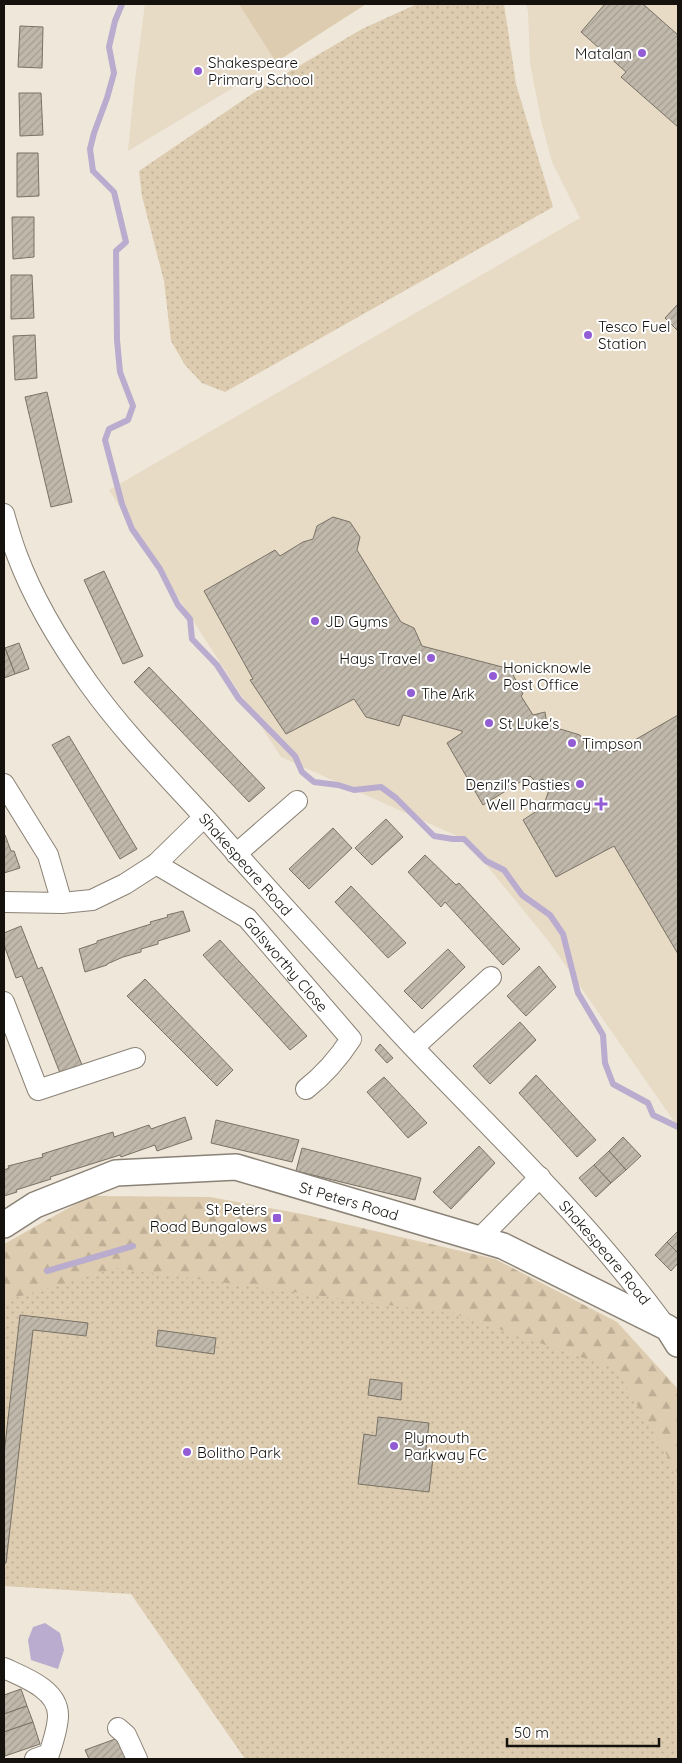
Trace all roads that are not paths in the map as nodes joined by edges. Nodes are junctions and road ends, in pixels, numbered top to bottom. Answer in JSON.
{"nodes":[{"id":1,"x":4,"y":514,"type":"edge"},
{"id":2,"x":4,"y":784,"type":"edge"},
{"id":3,"x":297,"y":801,"type":"dead end"},
{"id":4,"x":204,"y":817,"type":"junction"},
{"id":5,"x":236,"y":854,"type":"junction"},
{"id":6,"x":156,"y":864,"type":"junction"},
{"id":7,"x":4,"y":902,"type":"edge"},
{"id":8,"x":62,"y":903,"type":"junction"},
{"id":9,"x":491,"y":977,"type":"dead end"},
{"id":10,"x":4,"y":1002,"type":"edge"},
{"id":11,"x":414,"y":1047,"type":"junction"},
{"id":12,"x":135,"y":1058,"type":"dead end"},
{"id":13,"x":306,"y":1089,"type":"dead end"},
{"id":14,"x":540,"y":1178,"type":"junction"},
{"id":15,"x":4,"y":1225,"type":"edge"},
{"id":16,"x":479,"y":1239,"type":"junction"},
{"id":17,"x":673,"y":1336,"type":"edge"},
{"id":18,"x":4,"y":1668,"type":"edge"},
{"id":19,"x":118,"y":1728,"type":"dead end"},
{"id":20,"x":42,"y":1757,"type":"edge"},
{"id":21,"x":137,"y":1759,"type":"edge"}],
"edges":[{"from":1,"to":4,"type":"street","name":"Shakespeare Road"},
{"from":2,"to":8,"type":"street"},
{"from":3,"to":5,"type":"street"},
{"from":4,"to":5,"type":"street","name":"Shakespeare Road"},
{"from":4,"to":6,"type":"street"},
{"from":5,"to":11,"type":"street","name":"Shakespeare Road"},
{"from":6,"to":8,"type":"street"},
{"from":6,"to":13,"type":"street","name":"Galsworthy Close"},
{"from":7,"to":8,"type":"street"},
{"from":9,"to":11,"type":"street"},
{"from":10,"to":12,"type":"street"},
{"from":11,"to":14,"type":"street","name":"Shakespeare Road"},
{"from":14,"to":16,"type":"street"},
{"from":14,"to":17,"type":"street","name":"Shakespeare Road"},
{"from":15,"to":16,"type":"street","name":"St Peters Road"},
{"from":16,"to":17,"type":"street","name":"St Peters Road"},
{"from":18,"to":20,"type":"street"},
{"from":19,"to":21,"type":"street"}]}
